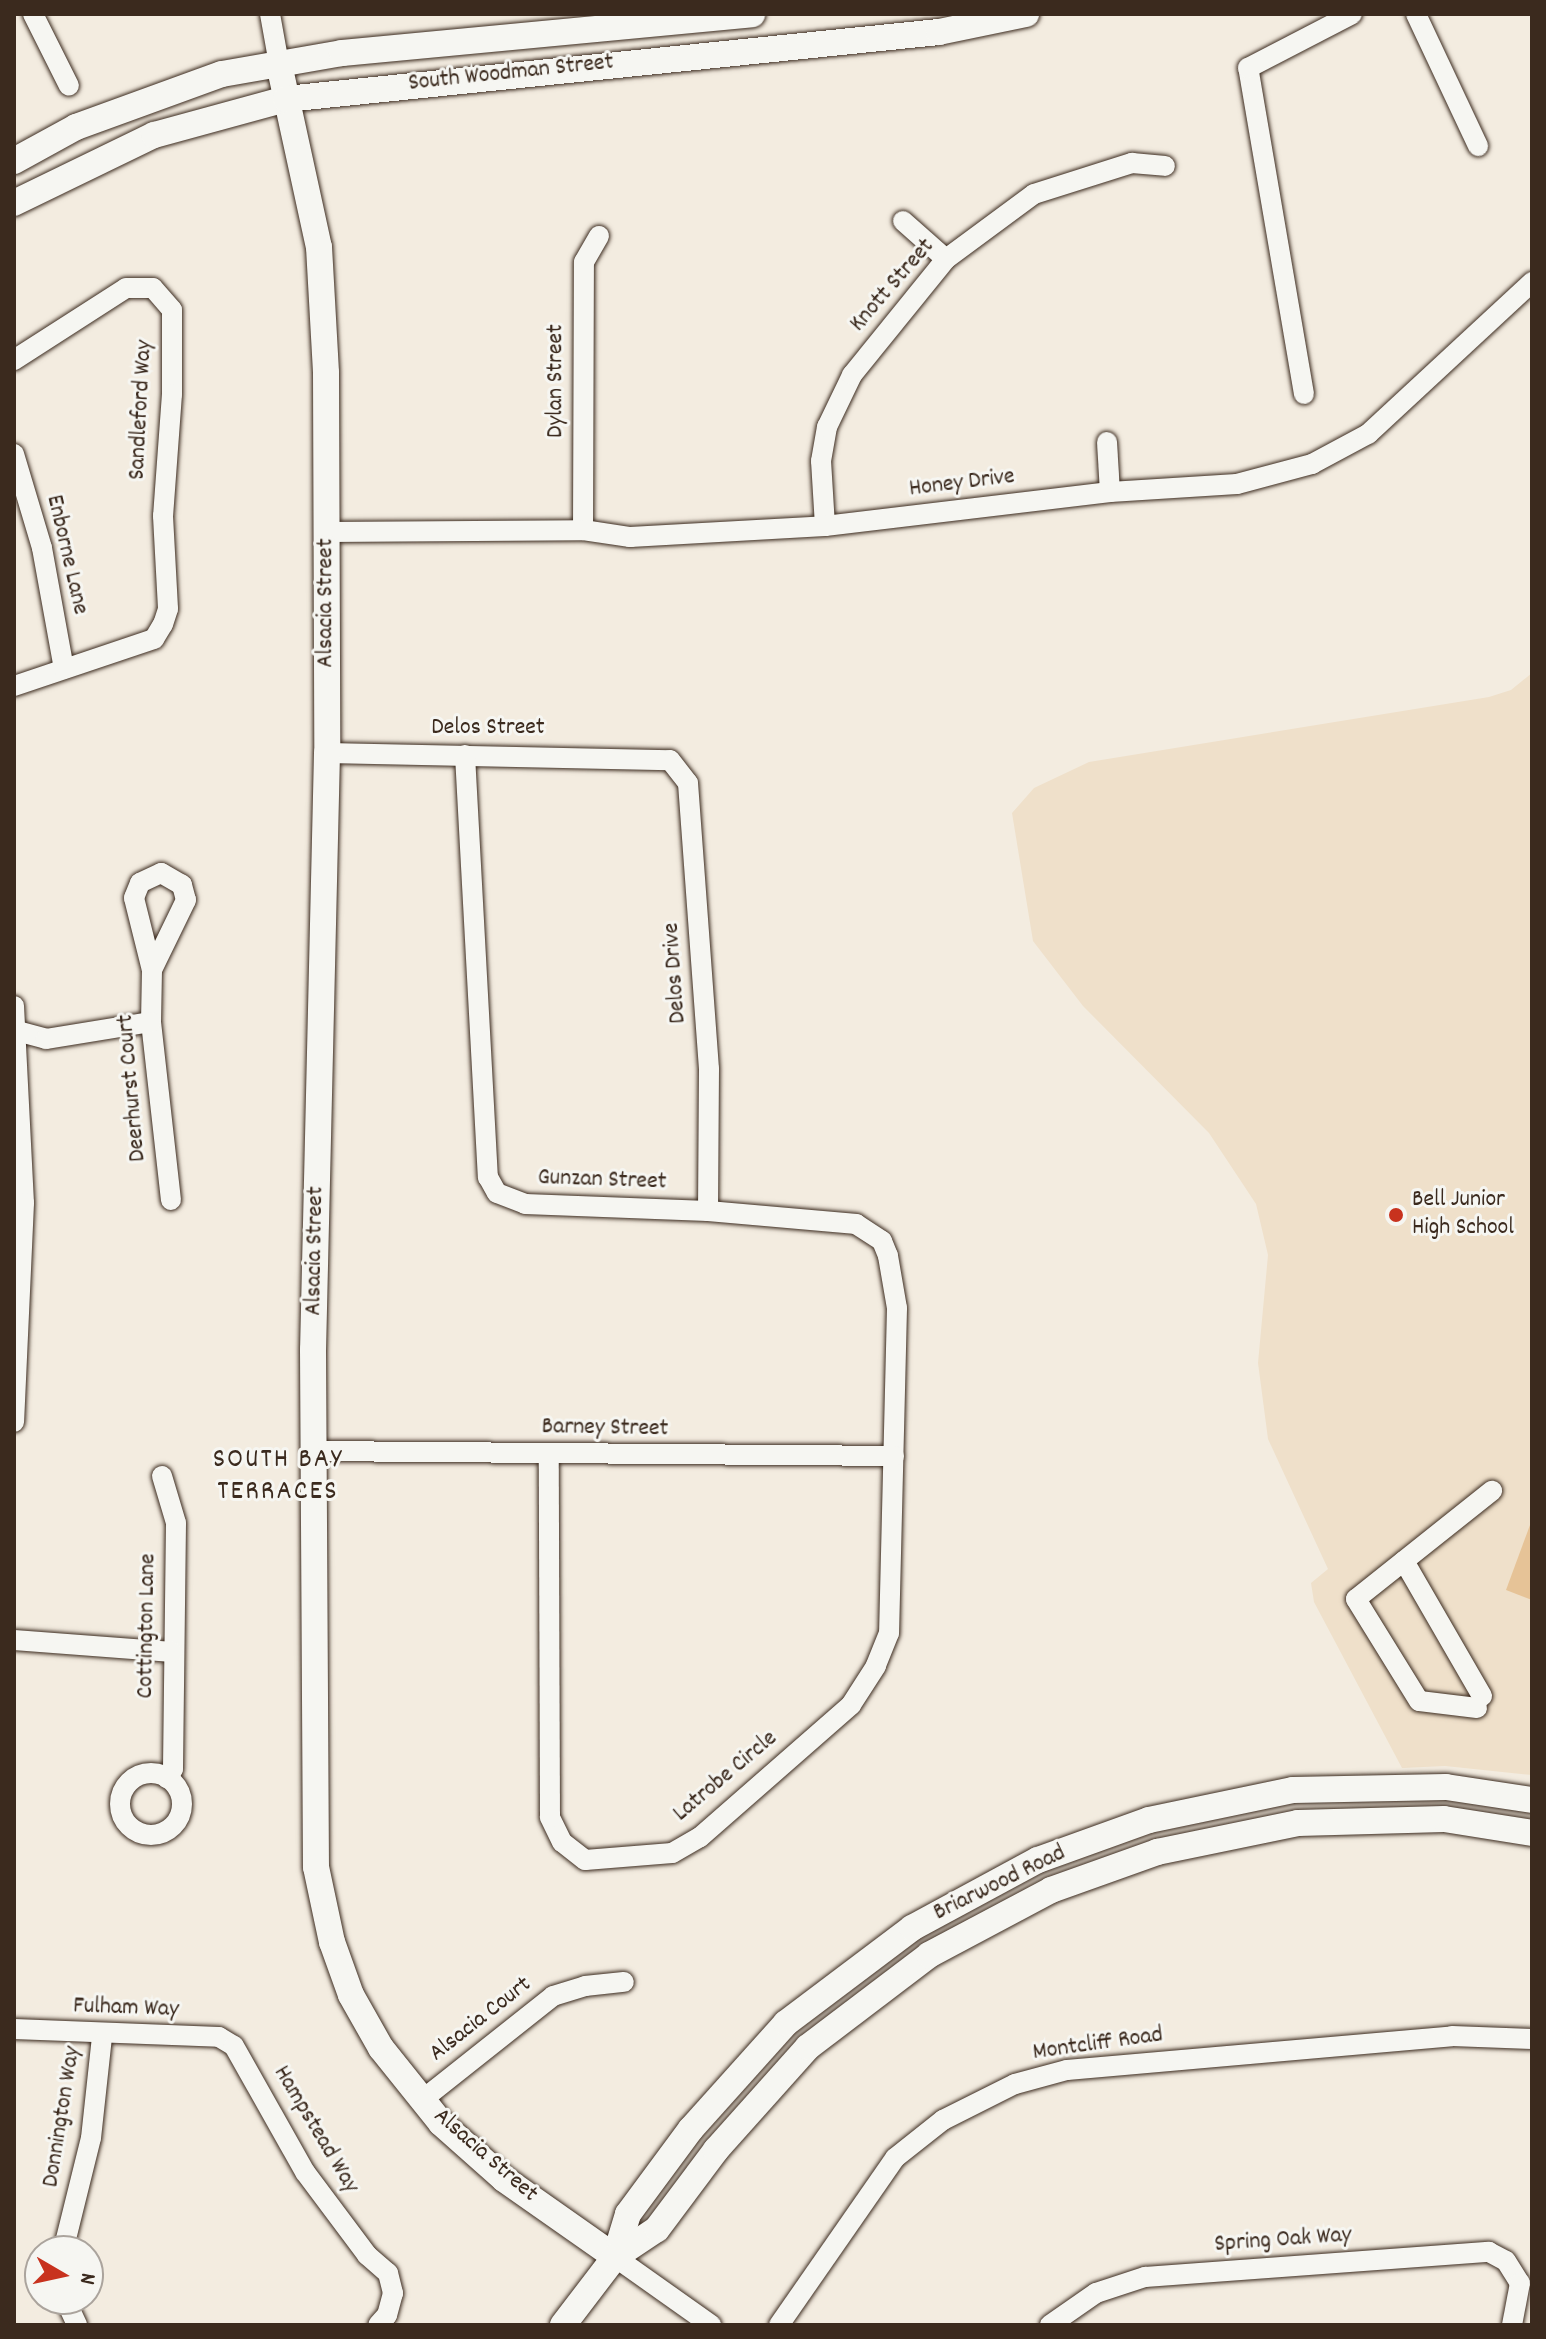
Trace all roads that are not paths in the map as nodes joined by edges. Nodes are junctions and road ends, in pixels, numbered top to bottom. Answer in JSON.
{"nodes":[{"id":1,"x":33,"y":14,"type":"edge"},
{"id":2,"x":270,"y":14,"type":"edge"},
{"id":3,"x":752,"y":14,"type":"edge"},
{"id":4,"x":1026,"y":14,"type":"edge"},
{"id":5,"x":1352,"y":14,"type":"edge"},
{"id":6,"x":1416,"y":14,"type":"edge"},
{"id":7,"x":279,"y":64,"type":"junction"},
{"id":8,"x":69,"y":86,"type":"dead end"},
{"id":9,"x":286,"y":99,"type":"junction"},
{"id":10,"x":1478,"y":146,"type":"dead end"},
{"id":11,"x":14,"y":161,"type":"edge"},
{"id":12,"x":1165,"y":166,"type":"dead end"},
{"id":13,"x":14,"y":203,"type":"edge"},
{"id":14,"x":903,"y":221,"type":"dead end"},
{"id":15,"x":599,"y":236,"type":"dead end"},
{"id":16,"x":946,"y":259,"type":"junction"},
{"id":17,"x":1532,"y":282,"type":"edge"},
{"id":18,"x":14,"y":360,"type":"edge"},
{"id":19,"x":1304,"y":394,"type":"dead end"},
{"id":20,"x":1107,"y":442,"type":"dead end"},
{"id":21,"x":14,"y":454,"type":"edge"},
{"id":22,"x":1110,"y":492,"type":"junction"},
{"id":23,"x":825,"y":526,"type":"junction"},
{"id":24,"x":583,"y":530,"type":"junction"},
{"id":25,"x":328,"y":532,"type":"junction"},
{"id":26,"x":64,"y":669,"type":"junction"},
{"id":27,"x":14,"y":686,"type":"edge"},
{"id":28,"x":327,"y":753,"type":"junction"},
{"id":29,"x":465,"y":755,"type":"junction"},
{"id":30,"x":648,"y":756,"type":"joint"},
{"id":31,"x":152,"y":970,"type":"dead end"},
{"id":32,"x":14,"y":1006,"type":"edge"},
{"id":33,"x":151,"y":1022,"type":"junction"},
{"id":34,"x":17,"y":1031,"type":"junction"},
{"id":35,"x":171,"y":1200,"type":"dead end"},
{"id":36,"x":708,"y":1211,"type":"junction"},
{"id":37,"x":897,"y":1308,"type":"joint"},
{"id":38,"x":17,"y":1332,"type":"edge"},
{"id":39,"x":14,"y":1422,"type":"edge"},
{"id":40,"x":315,"y":1451,"type":"junction"},
{"id":41,"x":549,"y":1454,"type":"junction"},
{"id":42,"x":894,"y":1456,"type":"junction"},
{"id":43,"x":162,"y":1476,"type":"dead end"},
{"id":44,"x":1492,"y":1491,"type":"dead end"},
{"id":45,"x":1404,"y":1561,"type":"junction"},
{"id":46,"x":14,"y":1640,"type":"edge"},
{"id":47,"x":173,"y":1652,"type":"junction"},
{"id":48,"x":167,"y":1778,"type":"dead end"},
{"id":49,"x":1446,"y":1787,"type":"junction"},
{"id":50,"x":1532,"y":1800,"type":"edge"},
{"id":51,"x":1358,"y":1819,"type":"junction"},
{"id":52,"x":1532,"y":1833,"type":"edge"},
{"id":53,"x":624,"y":1982,"type":"dead end"},
{"id":54,"x":14,"y":2029,"type":"edge"},
{"id":55,"x":102,"y":2037,"type":"junction"},
{"id":56,"x":1532,"y":2039,"type":"edge"},
{"id":57,"x":234,"y":2046,"type":"joint"},
{"id":58,"x":422,"y":2100,"type":"junction"},
{"id":59,"x":67,"y":2235,"type":"edge"},
{"id":60,"x":615,"y":2257,"type":"junction"},
{"id":61,"x":378,"y":2325,"type":"edge"},
{"id":62,"x":563,"y":2325,"type":"edge"},
{"id":63,"x":711,"y":2325,"type":"edge"},
{"id":64,"x":779,"y":2325,"type":"edge"},
{"id":65,"x":1050,"y":2325,"type":"edge"},
{"id":66,"x":1512,"y":2325,"type":"edge"}],
"edges":[{"from":1,"to":8,"type":"street"},
{"from":2,"to":7,"type":"street","name":"Alsacia Street"},
{"from":3,"to":7,"type":"main road","name":"South Woodman Street"},
{"from":4,"to":9,"type":"main road","name":"South Woodman Street"},
{"from":5,"to":19,"type":"street"},
{"from":6,"to":10,"type":"street"},
{"from":7,"to":9,"type":"main road","name":"Alsacia Street"},
{"from":7,"to":11,"type":"main road","name":"South Woodman Street"},
{"from":9,"to":13,"type":"main road","name":"South Woodman Street"},
{"from":9,"to":25,"type":"main road","name":"Alsacia Street"},
{"from":12,"to":16,"type":"street","name":"Knott Street"},
{"from":14,"to":16,"type":"street"},
{"from":15,"to":24,"type":"street","name":"Dylan Street"},
{"from":16,"to":23,"type":"street","name":"Knott Street"},
{"from":17,"to":22,"type":"street","name":"Honey Drive"},
{"from":18,"to":26,"type":"street","name":"Sandleford Way"},
{"from":20,"to":22,"type":"street"},
{"from":21,"to":26,"type":"street","name":"Enborne Lane"},
{"from":22,"to":23,"type":"street","name":"Honey Drive"},
{"from":23,"to":24,"type":"street","name":"Honey Drive"},
{"from":24,"to":25,"type":"street","name":"Honey Drive"},
{"from":25,"to":28,"type":"main road","name":"Alsacia Street"},
{"from":26,"to":27,"type":"street"},
{"from":28,"to":29,"type":"street","name":"Delos Street"},
{"from":28,"to":40,"type":"main road","name":"Alsacia Street"},
{"from":29,"to":30,"type":"street","name":"Delos Street"},
{"from":29,"to":36,"type":"street","name":"Gunzan Street"},
{"from":30,"to":36,"type":"street","name":"Delos Drive"},
{"from":31,"to":33,"type":"street","name":"Deerhurst Court"},
{"from":32,"to":34,"type":"street"},
{"from":33,"to":34,"type":"street"},
{"from":33,"to":35,"type":"street","name":"Deerhurst Court"},
{"from":34,"to":38,"type":"street"},
{"from":36,"to":37,"type":"street","name":"Gunzan Street"},
{"from":37,"to":42,"type":"street","name":"Latrobe Circle"},
{"from":38,"to":39,"type":"street"},
{"from":40,"to":41,"type":"street","name":"Barney Street"},
{"from":40,"to":58,"type":"main road","name":"Alsacia Street"},
{"from":41,"to":42,"type":"street","name":"Barney Street"},
{"from":41,"to":42,"type":"street","name":"Latrobe Circle"},
{"from":43,"to":47,"type":"street","name":"Cottington Lane"},
{"from":44,"to":45,"type":"street"},
{"from":45,"to":45,"type":"street"},
{"from":46,"to":47,"type":"street"},
{"from":47,"to":48,"type":"street","name":"Cottington Lane"},
{"from":49,"to":50,"type":"main road","name":"Briarwood Road"},
{"from":49,"to":51,"type":"main road"},
{"from":49,"to":60,"type":"main road","name":"Briarwood Road"},
{"from":51,"to":52,"type":"main road","name":"Briarwood Road"},
{"from":51,"to":60,"type":"main road","name":"Briarwood Road"},
{"from":53,"to":58,"type":"street","name":"Alsacia Court"},
{"from":54,"to":55,"type":"street","name":"Fulham Way"},
{"from":55,"to":57,"type":"street","name":"Fulham Way"},
{"from":55,"to":59,"type":"street","name":"Donnington Way"},
{"from":56,"to":64,"type":"street","name":"Montcliff Road"},
{"from":57,"to":61,"type":"street","name":"Hampstead Way"},
{"from":58,"to":60,"type":"main road","name":"Alsacia Street"},
{"from":60,"to":62,"type":"main road","name":"Briarwood Road"},
{"from":60,"to":63,"type":"street","name":"Alsacia Street"},
{"from":65,"to":66,"type":"street","name":"Spring Oak Way"}]}
